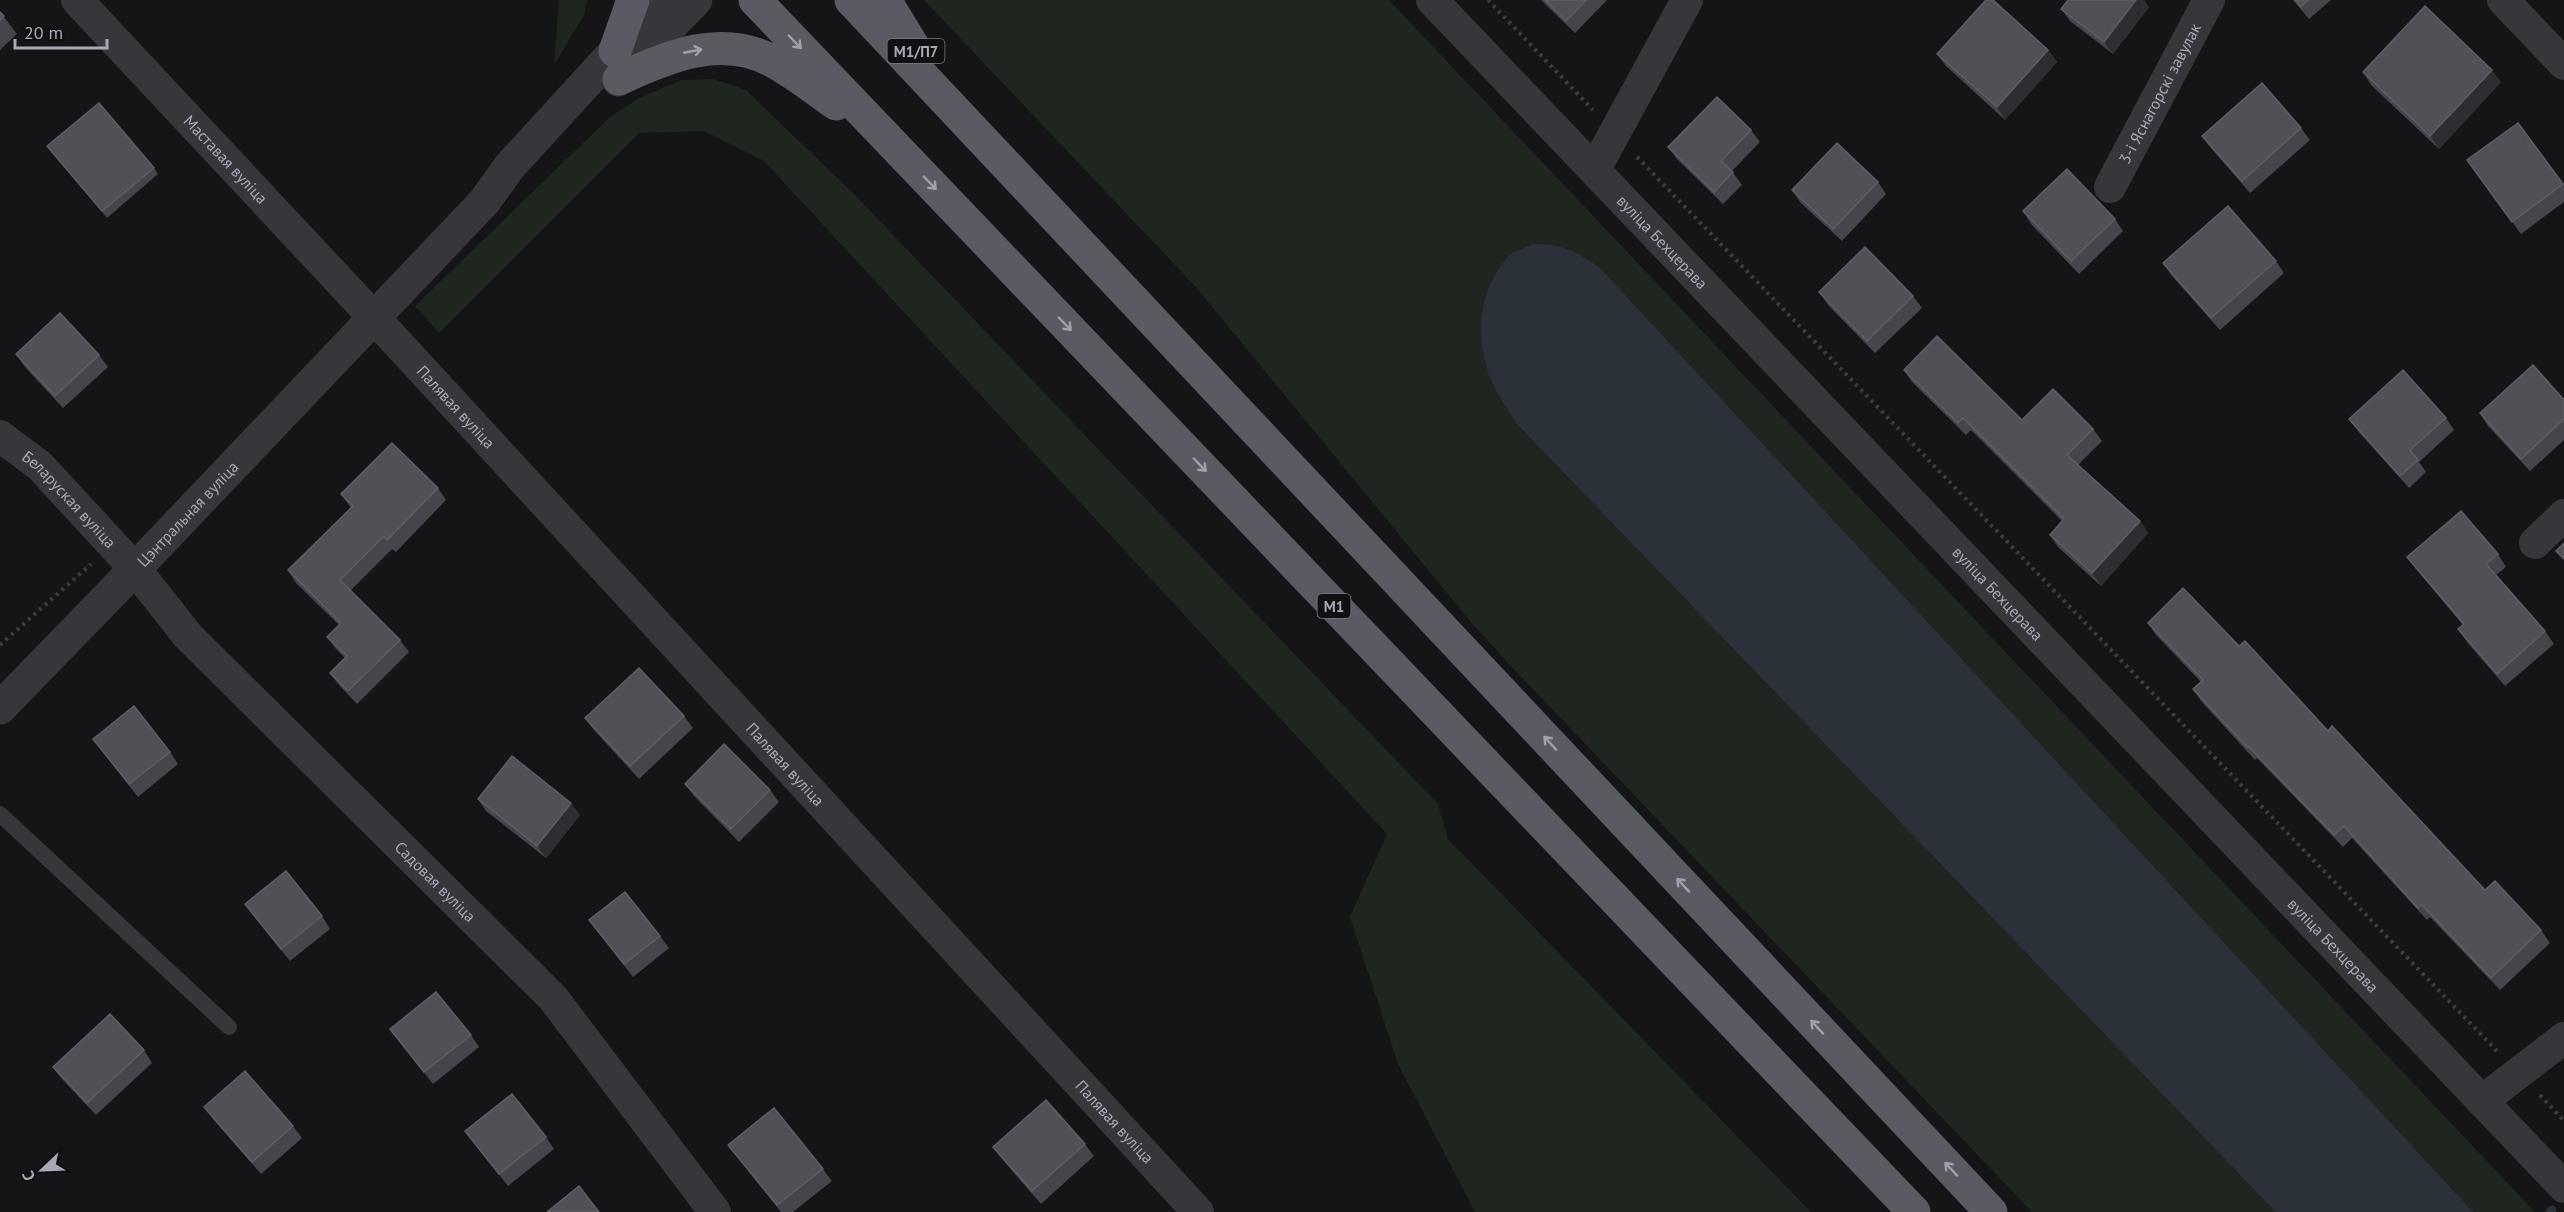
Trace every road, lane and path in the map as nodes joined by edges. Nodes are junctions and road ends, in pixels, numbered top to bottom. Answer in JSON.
{"nodes":[{"id":1,"x":77,"y":0,"type":"edge"},
{"id":2,"x":633,"y":0,"type":"edge"},
{"id":3,"x":662,"y":0,"type":"edge"},
{"id":4,"x":696,"y":0,"type":"edge"},
{"id":5,"x":755,"y":0,"type":"edge"},
{"id":6,"x":851,"y":0,"type":"edge"},
{"id":7,"x":885,"y":0,"type":"edge"},
{"id":8,"x":1432,"y":0,"type":"edge"},
{"id":9,"x":1488,"y":0,"type":"edge"},
{"id":10,"x":1687,"y":0,"type":"edge"},
{"id":11,"x":2209,"y":0,"type":"edge"},
{"id":12,"x":2503,"y":0,"type":"edge"},
{"id":13,"x":2564,"y":64,"type":"edge"},
{"id":14,"x":617,"y":65,"type":"junction"},
{"id":15,"x":946,"y":101,"type":"junction"},
{"id":16,"x":1615,"y":133,"type":"junction"},
{"id":17,"x":894,"y":144,"type":"junction"},
{"id":18,"x":1595,"y":170,"type":"junction"},
{"id":19,"x":2110,"y":187,"type":"dead end"},
{"id":20,"x":374,"y":317,"type":"junction"},
{"id":21,"x":0,"y":436,"type":"edge"},
{"id":22,"x":2564,"y":515,"type":"edge"},
{"id":23,"x":2535,"y":543,"type":"dead end"},
{"id":24,"x":135,"y":569,"type":"junction"},
{"id":25,"x":0,"y":708,"type":"edge"},
{"id":26,"x":0,"y":814,"type":"edge"},
{"id":27,"x":229,"y":1027,"type":"dead end"},
{"id":28,"x":2564,"y":1038,"type":"edge"},
{"id":29,"x":2518,"y":1073,"type":"junction"},
{"id":30,"x":2482,"y":1101,"type":"junction"},
{"id":31,"x":2564,"y":1121,"type":"edge"},
{"id":32,"x":2564,"y":1187,"type":"edge"},
{"id":33,"x":715,"y":1212,"type":"edge"},
{"id":34,"x":1198,"y":1212,"type":"edge"},
{"id":35,"x":1914,"y":1212,"type":"edge"},
{"id":36,"x":1991,"y":1212,"type":"edge"}],
"edges":[{"from":1,"to":20,"type":"street","name":"Маставая вуліца"},
{"from":2,"to":14,"type":"highway"},
{"from":3,"to":14,"type":"street"},
{"from":4,"to":14,"type":"street"},
{"from":5,"to":17,"type":"highway","number":"М1","one_way":true},
{"from":6,"to":15,"type":"highway"},
{"from":7,"to":15,"type":"highway","number":"М1/П7"},
{"from":8,"to":18,"type":"street","name":"вуліца Бехцерава"},
{"from":9,"to":16,"type":"path"},
{"from":10,"to":16,"type":"street"},
{"from":11,"to":19,"type":"street","name":"3-і Яснагорскі завулак"},
{"from":12,"to":13,"type":"street"},
{"from":14,"to":17,"type":"highway","one_way":true},
{"from":14,"to":20,"type":"street","name":"Цэнтральная вуліца"},
{"from":36,"to":15,"type":"highway","one_way":true},
{"from":16,"to":18,"type":"street"},
{"from":16,"to":29,"type":"path"},
{"from":17,"to":35,"type":"highway","number":"М1","one_way":true},
{"from":18,"to":30,"type":"street","name":"вуліца Бехцерава"},
{"from":20,"to":24,"type":"street","name":"Цэнтральная вуліца"},
{"from":20,"to":34,"type":"street","name":"Палявая вуліца"},
{"from":21,"to":24,"type":"street","name":"Беларуская вуліца"},
{"from":22,"to":23,"type":"street"},
{"from":24,"to":25,"type":"street","name":"Цэнтральная вуліца"},
{"from":24,"to":33,"type":"street","name":"Садовая вуліца"},
{"from":26,"to":27,"type":"lane"},
{"from":28,"to":29,"type":"street"},
{"from":29,"to":30,"type":"street"},
{"from":29,"to":31,"type":"path"},
{"from":30,"to":32,"type":"street","name":"вуліца Бехцерава"}]}
